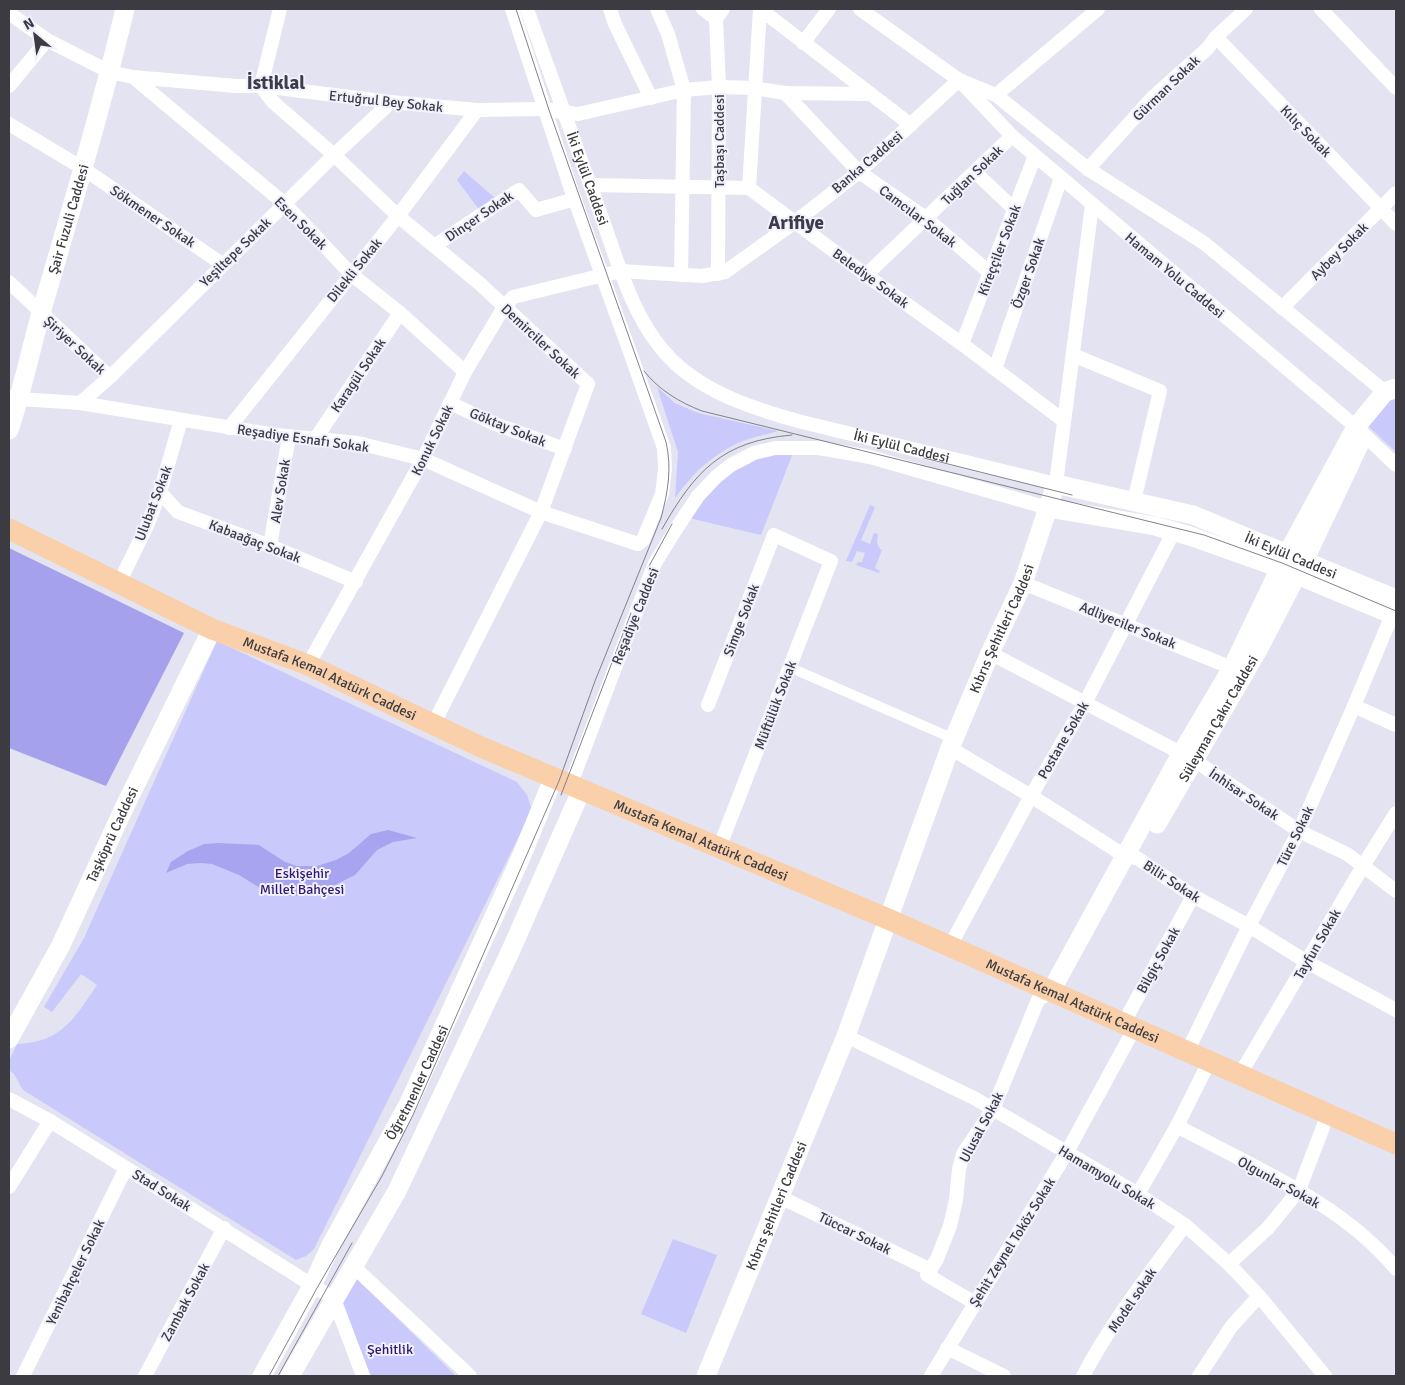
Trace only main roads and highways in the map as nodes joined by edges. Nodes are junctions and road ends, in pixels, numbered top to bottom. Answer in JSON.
{"nodes":[{"id":1,"x":125,"y":9,"type":"edge"},
{"id":2,"x":1391,"y":390,"type":"edge"},
{"id":3,"x":14,"y":398,"type":"edge"},
{"id":4,"x":9,"y":430,"type":"edge"},
{"id":5,"x":1056,"y":484,"type":"joint"},
{"id":6,"x":1048,"y":508,"type":"junction"},
{"id":7,"x":9,"y":529,"type":"edge"},
{"id":8,"x":1292,"y":565,"type":"junction"},
{"id":9,"x":1395,"y":610,"type":"edge"},
{"id":10,"x":212,"y":629,"type":"junction"},
{"id":11,"x":1188,"y":757,"type":"junction"},
{"id":12,"x":568,"y":785,"type":"junction"},
{"id":13,"x":888,"y":919,"type":"junction"},
{"id":14,"x":1057,"y":994,"type":"junction"},
{"id":15,"x":846,"y":1036,"type":"joint"},
{"id":16,"x":9,"y":1039,"type":"edge"},
{"id":17,"x":1396,"y":1144,"type":"edge"},
{"id":18,"x":262,"y":1376,"type":"edge"},
{"id":19,"x":290,"y":1376,"type":"edge"},
{"id":20,"x":706,"y":1376,"type":"edge"}],
"edges":[{"from":1,"to":3,"type":"main road","name":"Şair Fuzuli Caddesi"},
{"from":2,"to":8,"type":"main road"},
{"from":3,"to":4,"type":"main road","name":"Şair Fuzuli Caddesi"},
{"from":5,"to":6,"type":"main road","name":"Kıbrıs Şehitleri Caddesi"},
{"from":5,"to":8,"type":"main road","name":"İki Eylül Caddesi"},
{"from":6,"to":8,"type":"main road","name":"İki Eylül Caddesi"},
{"from":6,"to":13,"type":"main road","name":"Kıbrıs Şehitleri Caddesi"},
{"from":7,"to":10,"type":"main road","name":"Mustafa Kemal Atatürk Caddesi"},
{"from":8,"to":9,"type":"main road","name":"İki Eylül Caddesi"},
{"from":8,"to":11,"type":"main road","name":"Süleyman Çakır Caddesi"},
{"from":8,"to":11,"type":"main road","name":"Süleyman Çakır Caddesi"},
{"from":10,"to":12,"type":"main road","name":"Mustafa Kemal Atatürk Caddesi"},
{"from":10,"to":16,"type":"main road","name":"Taşköprü Caddesi"},
{"from":11,"to":14,"type":"main road","name":"Süleyman Çakır Caddesi"},
{"from":12,"to":13,"type":"main road","name":"Mustafa Kemal Atatürk Caddesi"},
{"from":12,"to":18,"type":"main road","name":"Öğretmenler Caddesi"},
{"from":12,"to":19,"type":"main road","name":"Öğretmenler Caddesi"},
{"from":13,"to":14,"type":"main road","name":"Mustafa Kemal Atatürk Caddesi"},
{"from":13,"to":15,"type":"main road","name":"Kıbrıs Şehitleri Caddesi"},
{"from":14,"to":17,"type":"main road","name":"Mustafa Kemal Atatürk Caddesi"},
{"from":15,"to":20,"type":"main road","name":"Kıbrıs şehitleri Caddesi"}]}
